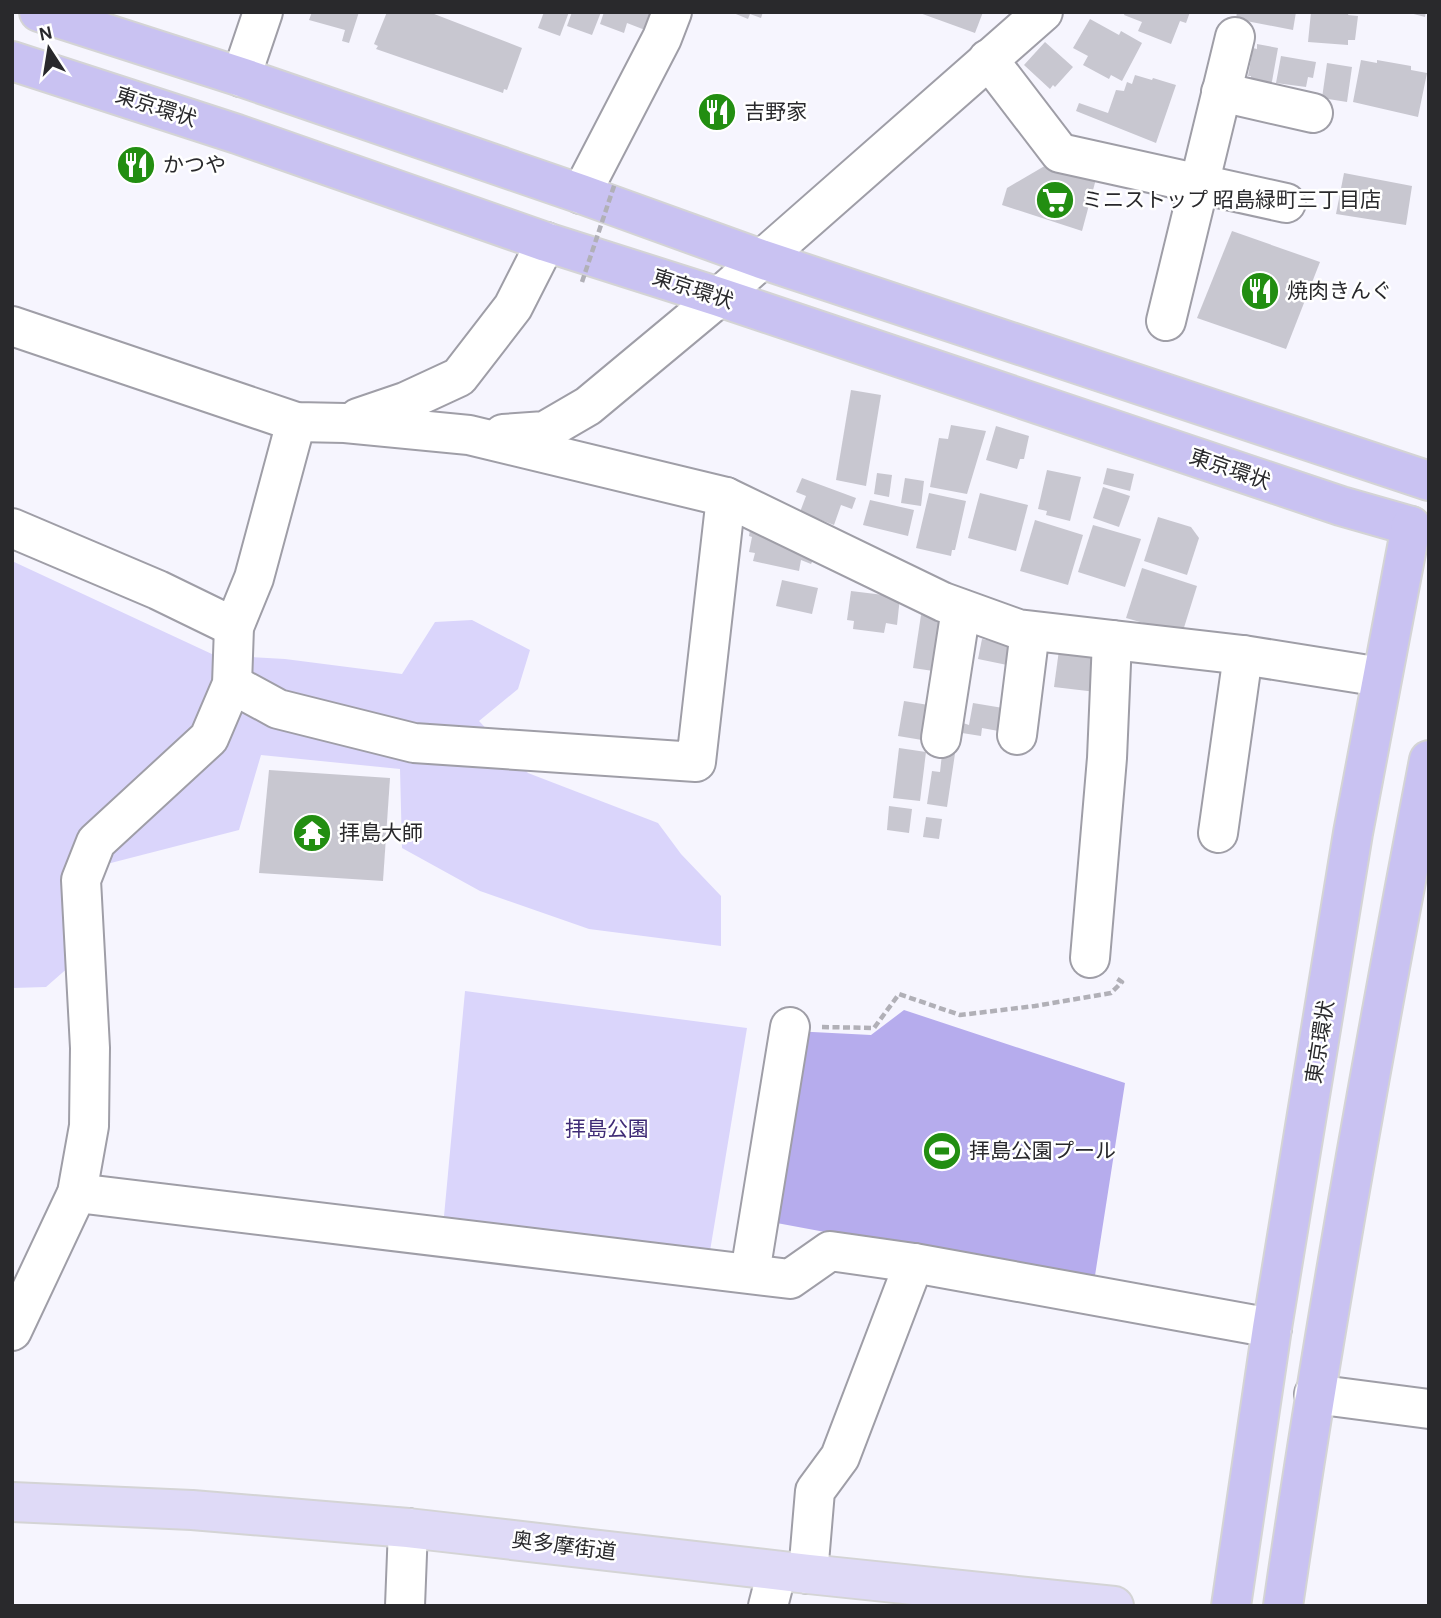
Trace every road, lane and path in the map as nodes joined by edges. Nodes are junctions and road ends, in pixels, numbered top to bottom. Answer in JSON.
{"nodes":[{"id":1,"x":38,"y":12,"type":"edge"},
{"id":2,"x":263,"y":12,"type":"edge"},
{"id":3,"x":672,"y":12,"type":"edge"},
{"id":4,"x":1044,"y":12,"type":"edge"},
{"id":5,"x":1235,"y":37,"type":"dead end"},
{"id":6,"x":988,"y":59,"type":"junction"},
{"id":7,"x":12,"y":61,"type":"edge"},
{"id":8,"x":242,"y":77,"type":"junction"},
{"id":9,"x":1221,"y":92,"type":"junction"},
{"id":10,"x":1313,"y":113,"type":"dead end"},
{"id":11,"x":1198,"y":183,"type":"junction"},
{"id":12,"x":598,"y":189,"type":"junction"},
{"id":13,"x":1286,"y":203,"type":"dead end"},
{"id":14,"x":546,"y":242,"type":"junction"},
{"id":15,"x":761,"y":259,"type":"junction"},
{"id":16,"x":582,"y":282,"type":"dead end"},
{"id":17,"x":719,"y":297,"type":"junction"},
{"id":18,"x":1166,"y":321,"type":"dead end"},
{"id":19,"x":12,"y":326,"type":"edge"},
{"id":20,"x":296,"y":422,"type":"junction"},
{"id":21,"x":345,"y":423,"type":"junction"},
{"id":22,"x":469,"y":435,"type":"junction"},
{"id":23,"x":1429,"y":481,"type":"edge"},
{"id":24,"x":726,"y":497,"type":"junction"},
{"id":25,"x":1423,"y":521,"type":"edge"},
{"id":26,"x":12,"y":528,"type":"edge"},
{"id":27,"x":961,"y":609,"type":"junction"},
{"id":28,"x":234,"y":627,"type":"junction"},
{"id":29,"x":1030,"y":631,"type":"junction"},
{"id":30,"x":1112,"y":640,"type":"junction"},
{"id":31,"x":1243,"y":655,"type":"junction"},
{"id":32,"x":1381,"y":677,"type":"junction"},
{"id":33,"x":232,"y":684,"type":"junction"},
{"id":34,"x":1017,"y":735,"type":"dead end"},
{"id":35,"x":940,"y":738,"type":"dead end"},
{"id":36,"x":1429,"y":760,"type":"edge"},
{"id":37,"x":1218,"y":833,"type":"dead end"},
{"id":38,"x":1090,"y":958,"type":"joint"},
{"id":39,"x":790,"y":1027,"type":"joint"},
{"id":40,"x":77,"y":1193,"type":"junction"},
{"id":41,"x":914,"y":1263,"type":"junction"},
{"id":42,"x":750,"y":1273,"type":"junction"},
{"id":43,"x":1272,"y":1328,"type":"junction"},
{"id":44,"x":12,"y":1331,"type":"edge"},
{"id":45,"x":1314,"y":1394,"type":"junction"},
{"id":46,"x":1429,"y":1409,"type":"edge"},
{"id":47,"x":12,"y":1502,"type":"edge"},
{"id":48,"x":408,"y":1528,"type":"junction"},
{"id":49,"x":785,"y":1584,"type":"edge"},
{"id":50,"x":960,"y":1598,"type":"edge"},
{"id":51,"x":405,"y":1606,"type":"edge"},
{"id":52,"x":1114,"y":1606,"type":"edge"},
{"id":53,"x":1231,"y":1606,"type":"edge"},
{"id":54,"x":1283,"y":1606,"type":"edge"}],
"edges":[{"from":1,"to":8,"type":"highway"},
{"from":2,"to":8,"type":"street"},
{"from":3,"to":12,"type":"street"},
{"from":4,"to":6,"type":"street"},
{"from":5,"to":9,"type":"street"},
{"from":6,"to":11,"type":"street"},
{"from":6,"to":15,"type":"street"},
{"from":7,"to":14,"type":"highway","name":"東京環状"},
{"from":8,"to":12,"type":"highway"},
{"from":9,"to":10,"type":"street"},
{"from":9,"to":11,"type":"street"},
{"from":11,"to":13,"type":"street"},
{"from":11,"to":18,"type":"street"},
{"from":12,"to":15,"type":"highway"},
{"from":12,"to":16,"type":"path","bridge":true},
{"from":14,"to":17,"type":"highway","name":"東京環状"},
{"from":14,"to":21,"type":"street"},
{"from":15,"to":17,"type":"street"},
{"from":15,"to":23,"type":"highway"},
{"from":17,"to":22,"type":"street"},
{"from":17,"to":25,"type":"highway","name":"東京環状"},
{"from":19,"to":20,"type":"street"},
{"from":20,"to":21,"type":"street"},
{"from":20,"to":28,"type":"street"},
{"from":21,"to":22,"type":"street"},
{"from":22,"to":24,"type":"street"},
{"from":24,"to":27,"type":"street"},
{"from":24,"to":33,"type":"street"},
{"from":25,"to":32,"type":"highway","name":"東京環状"},
{"from":26,"to":28,"type":"street"},
{"from":27,"to":29,"type":"street"},
{"from":27,"to":35,"type":"street"},
{"from":28,"to":33,"type":"street"},
{"from":29,"to":30,"type":"street"},
{"from":29,"to":34,"type":"street"},
{"from":30,"to":31,"type":"street"},
{"from":30,"to":38,"type":"street"},
{"from":31,"to":32,"type":"street"},
{"from":31,"to":37,"type":"street"},
{"from":32,"to":43,"type":"highway","name":"東京環状"},
{"from":33,"to":40,"type":"street"},
{"from":36,"to":45,"type":"highway"},
{"from":38,"to":39,"type":"path"},
{"from":39,"to":42,"type":"street"},
{"from":40,"to":42,"type":"street"},
{"from":40,"to":44,"type":"street"},
{"from":41,"to":42,"type":"street"},
{"from":41,"to":43,"type":"street"},
{"from":41,"to":49,"type":"street"},
{"from":43,"to":53,"type":"highway","name":"東京環状"},
{"from":45,"to":46,"type":"street"},
{"from":45,"to":54,"type":"highway"},
{"from":47,"to":48,"type":"main road","name":"奥多摩街道"},
{"from":48,"to":49,"type":"main road","name":"奥多摩街道"},
{"from":48,"to":51,"type":"street"},
{"from":49,"to":50,"type":"main road","name":"奥多摩街道"},
{"from":50,"to":52,"type":"main road","name":"奥多摩街道"}]}
